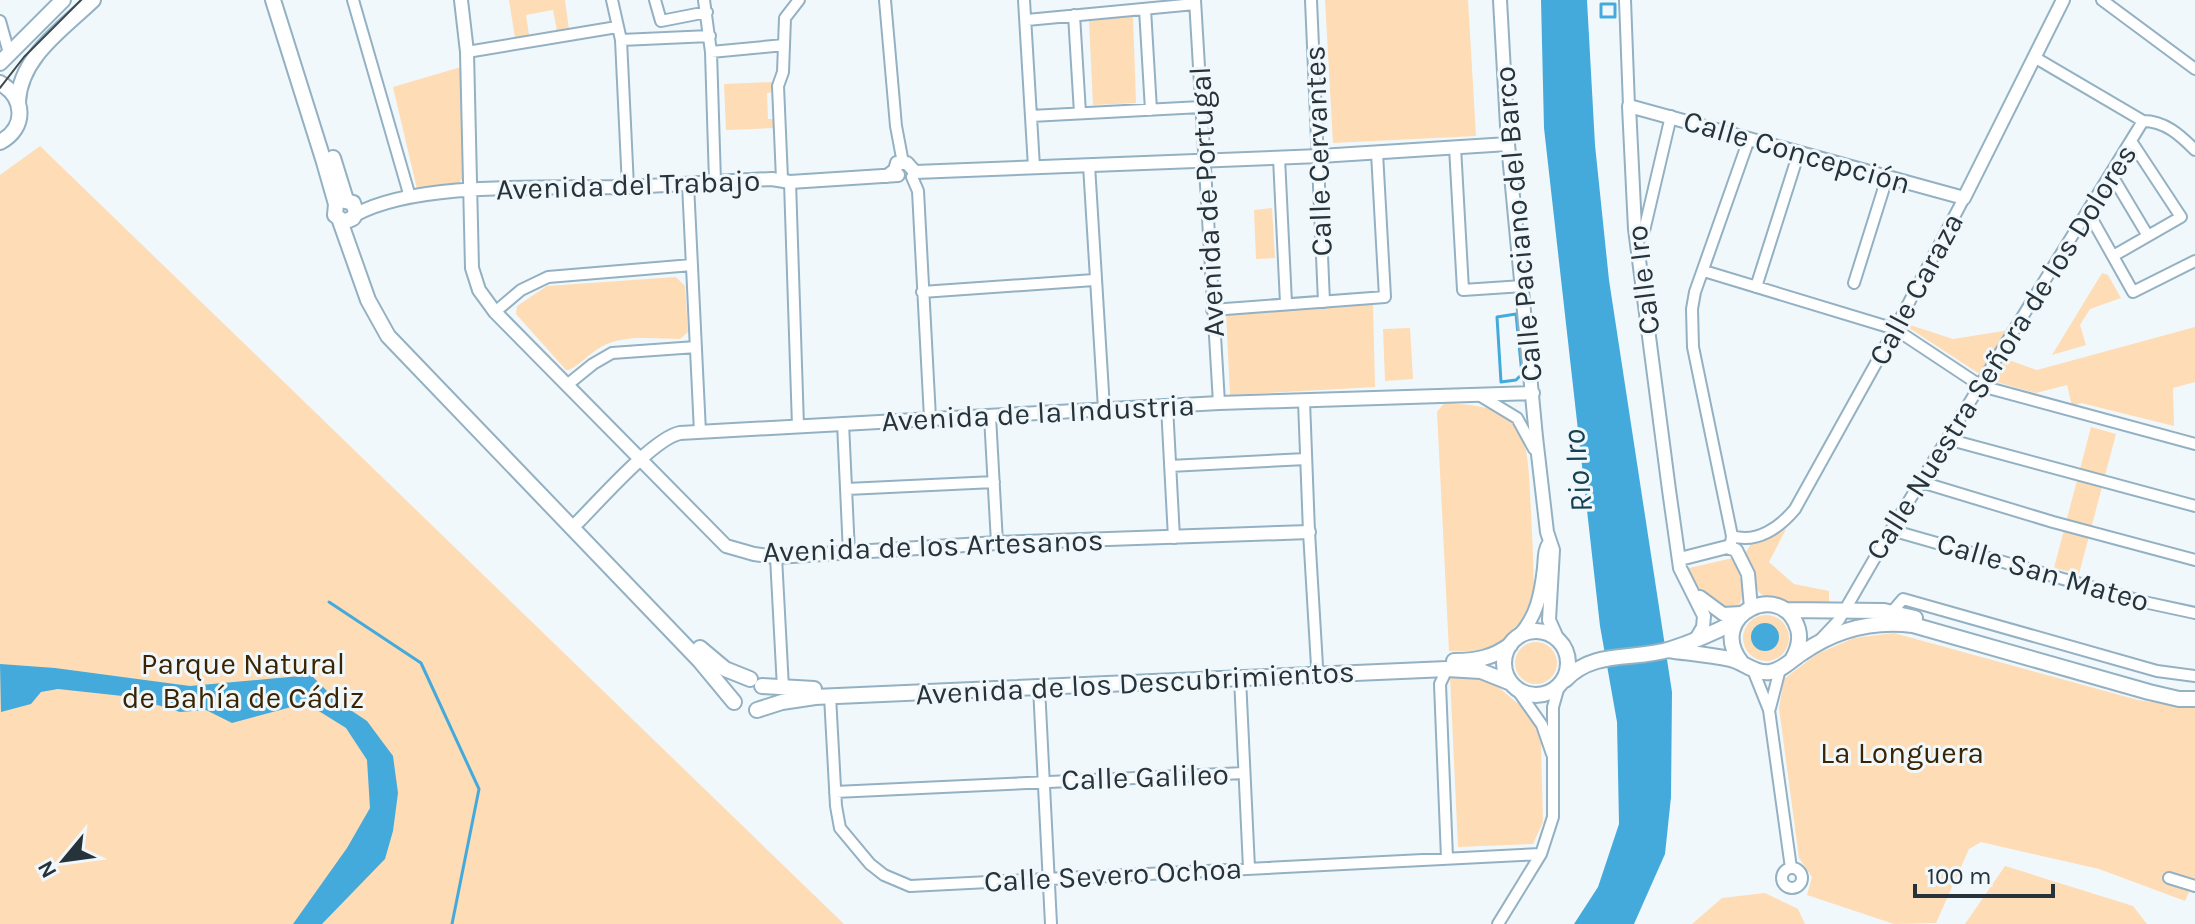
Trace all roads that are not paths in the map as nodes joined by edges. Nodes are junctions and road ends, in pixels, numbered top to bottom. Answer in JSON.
{"nodes":[{"id":1,"x":63,"y":0,"type":"edge"},
{"id":2,"x":93,"y":0,"type":"edge"},
{"id":3,"x":353,"y":0,"type":"edge"},
{"id":4,"x":461,"y":0,"type":"edge"},
{"id":5,"x":612,"y":0,"type":"edge"},
{"id":6,"x":655,"y":0,"type":"edge"},
{"id":7,"x":799,"y":0,"type":"edge"},
{"id":8,"x":885,"y":0,"type":"edge"},
{"id":9,"x":1024,"y":0,"type":"edge"},
{"id":10,"x":1311,"y":0,"type":"edge"},
{"id":11,"x":1500,"y":0,"type":"edge"},
{"id":12,"x":1625,"y":0,"type":"edge"},
{"id":13,"x":2063,"y":0,"type":"edge"},
{"id":14,"x":2102,"y":0,"type":"edge"},
{"id":15,"x":278,"y":2,"type":"edge"},
{"id":16,"x":1195,"y":2,"type":"edge"},
{"id":17,"x":705,"y":6,"type":"edge"},
{"id":18,"x":1145,"y":9,"type":"junction"},
{"id":19,"x":1074,"y":15,"type":"junction"},
{"id":20,"x":1027,"y":20,"type":"junction"},
{"id":21,"x":0,"y":21,"type":"edge"},
{"id":22,"x":617,"y":27,"type":"junction"},
{"id":23,"x":710,"y":36,"type":"junction"},
{"id":24,"x":621,"y":40,"type":"junction"},
{"id":25,"x":784,"y":45,"type":"junction"},
{"id":26,"x":467,"y":52,"type":"junction"},
{"id":27,"x":711,"y":52,"type":"junction"},
{"id":28,"x":2034,"y":57,"type":"junction"},
{"id":29,"x":4,"y":58,"type":"edge"},
{"id":30,"x":2195,"y":69,"type":"edge"},
{"id":31,"x":0,"y":83,"type":"edge"},
{"id":32,"x":18,"y":102,"type":"junction"},
{"id":33,"x":1629,"y":106,"type":"junction"},
{"id":34,"x":1201,"y":107,"type":"junction"},
{"id":35,"x":1151,"y":110,"type":"junction"},
{"id":36,"x":1080,"y":113,"type":"junction"},
{"id":37,"x":1031,"y":116,"type":"junction"},
{"id":38,"x":1671,"y":116,"type":"junction"},
{"id":39,"x":2143,"y":121,"type":"junction"},
{"id":40,"x":1749,"y":139,"type":"junction"},
{"id":41,"x":2131,"y":141,"type":"junction"},
{"id":42,"x":0,"y":142,"type":"edge"},
{"id":43,"x":1508,"y":144,"type":"junction"},
{"id":44,"x":1455,"y":147,"type":"junction"},
{"id":45,"x":2195,"y":150,"type":"edge"},
{"id":46,"x":1799,"y":152,"type":"junction"},
{"id":47,"x":1377,"y":153,"type":"junction"},
{"id":48,"x":1320,"y":156,"type":"junction"},
{"id":49,"x":1279,"y":158,"type":"junction"},
{"id":50,"x":1204,"y":161,"type":"junction"},
{"id":51,"x":1089,"y":165,"type":"junction"},
{"id":52,"x":1034,"y":167,"type":"junction"},
{"id":53,"x":896,"y":171,"type":"junction"},
{"id":54,"x":914,"y":174,"type":"junction"},
{"id":55,"x":2111,"y":174,"type":"junction"},
{"id":56,"x":1887,"y":178,"type":"junction"},
{"id":57,"x":786,"y":181,"type":"junction"},
{"id":58,"x":715,"y":182,"type":"junction"},
{"id":59,"x":688,"y":184,"type":"junction"},
{"id":60,"x":628,"y":187,"type":"junction"},
{"id":61,"x":471,"y":191,"type":"junction"},
{"id":62,"x":410,"y":197,"type":"junction"},
{"id":63,"x":1964,"y":198,"type":"junction"},
{"id":64,"x":1635,"y":205,"type":"junction"},
{"id":65,"x":1650,"y":207,"type":"junction"},
{"id":66,"x":347,"y":211,"type":"junction"},
{"id":67,"x":2088,"y":212,"type":"junction"},
{"id":68,"x":2148,"y":236,"type":"junction"},
{"id":69,"x":1639,"y":239,"type":"junction"},
{"id":70,"x":2113,"y":256,"type":"junction"},
{"id":71,"x":2195,"y":261,"type":"edge"},
{"id":72,"x":692,"y":265,"type":"junction"},
{"id":73,"x":1704,"y":271,"type":"junction"},
{"id":74,"x":1094,"y":280,"type":"junction"},
{"id":75,"x":1854,"y":283,"type":"dead end"},
{"id":76,"x":1523,"y":286,"type":"junction"},
{"id":77,"x":1756,"y":287,"type":"junction"},
{"id":78,"x":922,"y":292,"type":"junction"},
{"id":79,"x":1324,"y":302,"type":"junction"},
{"id":80,"x":1286,"y":303,"type":"junction"},
{"id":81,"x":1212,"y":310,"type":"junction"},
{"id":82,"x":495,"y":312,"type":"junction"},
{"id":83,"x":1895,"y":329,"type":"junction"},
{"id":84,"x":696,"y":347,"type":"junction"},
{"id":85,"x":567,"y":385,"type":"junction"},
{"id":86,"x":1981,"y":386,"type":"junction"},
{"id":87,"x":1533,"y":393,"type":"junction"},
{"id":88,"x":1477,"y":394,"type":"junction"},
{"id":89,"x":1304,"y":401,"type":"junction"},
{"id":90,"x":1219,"y":403,"type":"junction"},
{"id":91,"x":1167,"y":406,"type":"junction"},
{"id":92,"x":1104,"y":409,"type":"junction"},
{"id":93,"x":990,"y":416,"type":"junction"},
{"id":94,"x":930,"y":418,"type":"junction"},
{"id":95,"x":843,"y":423,"type":"junction"},
{"id":96,"x":798,"y":426,"type":"junction"},
{"id":97,"x":700,"y":432,"type":"junction"},
{"id":98,"x":1947,"y":439,"type":"junction"},
{"id":99,"x":2195,"y":444,"type":"edge"},
{"id":100,"x":642,"y":459,"type":"junction"},
{"id":101,"x":1306,"y":459,"type":"junction"},
{"id":102,"x":1538,"y":461,"type":"junction"},
{"id":103,"x":1170,"y":466,"type":"junction"},
{"id":104,"x":994,"y":482,"type":"junction"},
{"id":105,"x":1921,"y":482,"type":"junction"},
{"id":106,"x":847,"y":489,"type":"junction"},
{"id":107,"x":2195,"y":506,"type":"edge"},
{"id":108,"x":578,"y":522,"type":"junction"},
{"id":109,"x":1891,"y":530,"type":"junction"},
{"id":110,"x":1309,"y":532,"type":"junction"},
{"id":111,"x":1753,"y":537,"type":"junction"},
{"id":112,"x":1174,"y":538,"type":"junction"},
{"id":113,"x":1730,"y":542,"type":"junction"},
{"id":114,"x":997,"y":543,"type":"junction"},
{"id":115,"x":1549,"y":543,"type":"junction"},
{"id":116,"x":849,"y":553,"type":"junction"},
{"id":117,"x":776,"y":557,"type":"junction"},
{"id":118,"x":1742,"y":557,"type":"junction"},
{"id":119,"x":1680,"y":559,"type":"junction"},
{"id":120,"x":2195,"y":560,"type":"edge"},
{"id":121,"x":1860,"y":583,"type":"junction"},
{"id":122,"x":1785,"y":610,"type":"junction"},
{"id":123,"x":1844,"y":611,"type":"junction"},
{"id":124,"x":1885,"y":612,"type":"junction"},
{"id":125,"x":2195,"y":613,"type":"edge"},
{"id":126,"x":1743,"y":614,"type":"junction"},
{"id":127,"x":1696,"y":639,"type":"junction"},
{"id":128,"x":1514,"y":640,"type":"junction"},
{"id":129,"x":1561,"y":644,"type":"junction"},
{"id":130,"x":1812,"y":647,"type":"junction"},
{"id":131,"x":1668,"y":650,"type":"junction"},
{"id":132,"x":1596,"y":659,"type":"junction"},
{"id":133,"x":1786,"y":665,"type":"junction"},
{"id":134,"x":1317,"y":666,"type":"junction"},
{"id":135,"x":1747,"y":666,"type":"junction"},
{"id":136,"x":1447,"y":669,"type":"junction"},
{"id":137,"x":2195,"y":676,"type":"edge"},
{"id":138,"x":1240,"y":678,"type":"junction"},
{"id":139,"x":756,"y":682,"type":"junction"},
{"id":140,"x":1561,"y":684,"type":"junction"},
{"id":141,"x":1514,"y":685,"type":"junction"},
{"id":142,"x":1039,"y":687,"type":"junction"},
{"id":143,"x":783,"y":688,"type":"junction"},
{"id":144,"x":2195,"y":690,"type":"edge"},
{"id":145,"x":830,"y":696,"type":"junction"},
{"id":146,"x":2195,"y":699,"type":"edge"},
{"id":147,"x":734,"y":702,"type":"junction"},
{"id":148,"x":757,"y":710,"type":"junction"},
{"id":149,"x":1769,"y":710,"type":"junction"},
{"id":150,"x":1553,"y":755,"type":"junction"},
{"id":151,"x":1244,"y":773,"type":"junction"},
{"id":152,"x":1046,"y":781,"type":"junction"},
{"id":153,"x":835,"y":792,"type":"junction"},
{"id":154,"x":1541,"y":854,"type":"junction"},
{"id":155,"x":1447,"y":858,"type":"junction"},
{"id":156,"x":1249,"y":868,"type":"junction"},
{"id":157,"x":1791,"y":868,"type":"dead end"},
{"id":158,"x":1050,"y":878,"type":"junction"},
{"id":159,"x":2169,"y":878,"type":"dead end"},
{"id":160,"x":2195,"y":886,"type":"edge"},
{"id":161,"x":1051,"y":924,"type":"edge"},
{"id":162,"x":1498,"y":924,"type":"edge"}],
"edges":[{"from":1,"to":29,"type":"main road"},
{"from":2,"to":32,"type":"main road"},
{"from":3,"to":62,"type":"street"},
{"from":4,"to":26,"type":"street","name":"Avenida de los Artesanos"},
{"from":5,"to":22,"type":"street"},
{"from":6,"to":17,"type":"street"},
{"from":7,"to":25,"type":"street"},
{"from":8,"to":53,"type":"street"},
{"from":9,"to":20,"type":"street"},
{"from":10,"to":48,"type":"street","name":"Calle Cervantes"},
{"from":11,"to":43,"type":"street","name":"Calle Paciano del Barco"},
{"from":12,"to":33,"type":"street","name":"Calle Iro"},
{"from":13,"to":28,"type":"street","name":"Calle Caraza"},
{"from":14,"to":30,"type":"street"},
{"from":15,"to":66,"type":"main road","name":"Avenida de los Descubrimientos"},
{"from":16,"to":18,"type":"street"},
{"from":16,"to":34,"type":"street","name":"Avenida de Portugal"},
{"from":17,"to":23,"type":"street"},
{"from":18,"to":19,"type":"street"},
{"from":18,"to":35,"type":"street"},
{"from":19,"to":20,"type":"street"},
{"from":19,"to":36,"type":"street"},
{"from":20,"to":37,"type":"street"},
{"from":21,"to":29,"type":"street"},
{"from":22,"to":24,"type":"street"},
{"from":22,"to":26,"type":"street"},
{"from":23,"to":24,"type":"street"},
{"from":23,"to":27,"type":"street"},
{"from":24,"to":60,"type":"street"},
{"from":25,"to":27,"type":"street"},
{"from":25,"to":57,"type":"street"},
{"from":26,"to":61,"type":"street","name":"Avenida de los Artesanos"},
{"from":27,"to":58,"type":"street"},
{"from":28,"to":39,"type":"street"},
{"from":28,"to":63,"type":"street","name":"Calle Caraza"},
{"from":31,"to":32,"type":"main road"},
{"from":32,"to":42,"type":"main road"},
{"from":33,"to":38,"type":"street","name":"Calle Concepción"},
{"from":33,"to":64,"type":"street","name":"Calle Iro"},
{"from":34,"to":35,"type":"street"},
{"from":34,"to":50,"type":"street","name":"Avenida de Portugal"},
{"from":35,"to":36,"type":"street"},
{"from":36,"to":37,"type":"street"},
{"from":37,"to":52,"type":"street"},
{"from":38,"to":40,"type":"street","name":"Calle Concepción"},
{"from":38,"to":65,"type":"street"},
{"from":39,"to":41,"type":"street","name":"Calle Nuestra Señora de los Dolores"},
{"from":39,"to":45,"type":"street"},
{"from":40,"to":46,"type":"street","name":"Calle Concepción"},
{"from":40,"to":73,"type":"street"},
{"from":41,"to":55,"type":"street","name":"Calle Nuestra Señora de los Dolores"},
{"from":41,"to":68,"type":"street"},
{"from":43,"to":44,"type":"street"},
{"from":43,"to":76,"type":"street","name":"Calle Paciano del Barco"},
{"from":44,"to":47,"type":"street"},
{"from":44,"to":76,"type":"street"},
{"from":46,"to":56,"type":"street","name":"Calle Concepción"},
{"from":46,"to":77,"type":"street"},
{"from":47,"to":48,"type":"street"},
{"from":47,"to":79,"type":"street"},
{"from":48,"to":49,"type":"street"},
{"from":48,"to":79,"type":"street","name":"Calle Cervantes"},
{"from":49,"to":50,"type":"street"},
{"from":49,"to":80,"type":"street"},
{"from":50,"to":51,"type":"street"},
{"from":50,"to":81,"type":"street","name":"Avenida de Portugal"},
{"from":51,"to":52,"type":"street"},
{"from":51,"to":74,"type":"street"},
{"from":52,"to":54,"type":"street"},
{"from":53,"to":54,"type":"street"},
{"from":53,"to":57,"type":"street","name":"Avenida del Trabajo"},
{"from":54,"to":78,"type":"street"},
{"from":55,"to":67,"type":"street","name":"Calle Nuestra Señora de los Dolores"},
{"from":55,"to":68,"type":"street"},
{"from":56,"to":63,"type":"street","name":"Calle Concepción"},
{"from":56,"to":75,"type":"street"},
{"from":57,"to":58,"type":"street","name":"Avenida del Trabajo"},
{"from":57,"to":96,"type":"street"},
{"from":58,"to":59,"type":"street","name":"Avenida del Trabajo"},
{"from":59,"to":60,"type":"street","name":"Avenida del Trabajo"},
{"from":59,"to":72,"type":"street"},
{"from":60,"to":61,"type":"street","name":"Avenida del Trabajo"},
{"from":61,"to":62,"type":"street","name":"Avenida del Trabajo"},
{"from":61,"to":82,"type":"street","name":"Avenida de los Artesanos"},
{"from":62,"to":66,"type":"street","name":"Avenida del Trabajo"},
{"from":63,"to":83,"type":"street","name":"Calle Caraza"},
{"from":64,"to":65,"type":"street"},
{"from":64,"to":69,"type":"street","name":"Calle Iro"},
{"from":65,"to":69,"type":"street"},
{"from":66,"to":108,"type":"main road","name":"Avenida de los Descubrimientos"},
{"from":66,"to":147,"type":"main road","name":"Avenida de los Descubrimientos"},
{"from":67,"to":70,"type":"street"},
{"from":67,"to":86,"type":"street","name":"Calle Nuestra Señora de los Dolores"},
{"from":68,"to":70,"type":"street"},
{"from":69,"to":119,"type":"street","name":"Calle Iro"},
{"from":70,"to":71,"type":"street"},
{"from":72,"to":82,"type":"street"},
{"from":72,"to":84,"type":"street"},
{"from":73,"to":77,"type":"street"},
{"from":73,"to":113,"type":"street"},
{"from":74,"to":78,"type":"street"},
{"from":74,"to":92,"type":"street"},
{"from":76,"to":87,"type":"street","name":"Calle Paciano del Barco"},
{"from":77,"to":83,"type":"street"},
{"from":78,"to":94,"type":"street"},
{"from":79,"to":80,"type":"street"},
{"from":80,"to":81,"type":"street"},
{"from":81,"to":90,"type":"street","name":"Avenida de Portugal"},
{"from":82,"to":85,"type":"street","name":"Avenida de los Artesanos"},
{"from":83,"to":86,"type":"street"},
{"from":83,"to":111,"type":"street","name":"Calle Caraza"},
{"from":84,"to":85,"type":"street"},
{"from":84,"to":97,"type":"street"},
{"from":85,"to":100,"type":"street","name":"Avenida de los Artesanos"},
{"from":86,"to":98,"type":"street","name":"Calle Nuestra Señora de los Dolores"},
{"from":86,"to":99,"type":"street"},
{"from":87,"to":88,"type":"street","name":"Avenida de la Industria"},
{"from":87,"to":102,"type":"street","name":"Calle Paciano del Barco"},
{"from":88,"to":89,"type":"street","name":"Avenida de la Industria"},
{"from":88,"to":102,"type":"street"},
{"from":89,"to":90,"type":"street","name":"Avenida de la Industria"},
{"from":89,"to":101,"type":"street"},
{"from":90,"to":91,"type":"street","name":"Avenida de la Industria"},
{"from":91,"to":92,"type":"street","name":"Avenida de la Industria"},
{"from":91,"to":103,"type":"street"},
{"from":92,"to":93,"type":"street","name":"Avenida de la Industria"},
{"from":93,"to":94,"type":"street","name":"Avenida de la Industria"},
{"from":93,"to":104,"type":"street"},
{"from":94,"to":95,"type":"street","name":"Avenida de la Industria"},
{"from":95,"to":96,"type":"street","name":"Avenida de la Industria"},
{"from":95,"to":106,"type":"street"},
{"from":96,"to":97,"type":"street","name":"Avenida de la Industria"},
{"from":97,"to":100,"type":"street","name":"Avenida de la Industria"},
{"from":98,"to":105,"type":"street","name":"Calle Nuestra Señora de los Dolores"},
{"from":98,"to":107,"type":"street"},
{"from":100,"to":108,"type":"street","name":"Avenida de la Industria"},
{"from":100,"to":117,"type":"street","name":"Avenida de los Artesanos"},
{"from":101,"to":103,"type":"street"},
{"from":101,"to":110,"type":"street"},
{"from":102,"to":115,"type":"street","name":"Calle Paciano del Barco"},
{"from":103,"to":112,"type":"street"},
{"from":104,"to":106,"type":"street"},
{"from":104,"to":114,"type":"street"},
{"from":105,"to":109,"type":"street","name":"Calle Nuestra Señora de los Dolores"},
{"from":105,"to":120,"type":"street"},
{"from":106,"to":116,"type":"street"},
{"from":108,"to":139,"type":"main road","name":"Avenida de los Descubrimientos"},
{"from":109,"to":121,"type":"street","name":"Calle Nuestra Señora de los Dolores"},
{"from":109,"to":125,"type":"street","name":"Calle San Mateo"},
{"from":110,"to":112,"type":"street","name":"Avenida de los Artesanos"},
{"from":110,"to":134,"type":"street"},
{"from":111,"to":113,"type":"street"},
{"from":111,"to":118,"type":"street"},
{"from":112,"to":114,"type":"street","name":"Avenida de los Artesanos"},
{"from":113,"to":118,"type":"street"},
{"from":113,"to":119,"type":"street"},
{"from":114,"to":116,"type":"street","name":"Avenida de los Artesanos"},
{"from":115,"to":128,"type":"street","name":"Calle Paciano del Barco"},
{"from":115,"to":129,"type":"street","name":"Calle Paciano del Barco"},
{"from":116,"to":117,"type":"street","name":"Avenida de los Artesanos"},
{"from":117,"to":143,"type":"street"},
{"from":118,"to":126,"type":"street"},
{"from":119,"to":126,"type":"street","name":"Calle Iro"},
{"from":119,"to":127,"type":"street","name":"Calle Iro"},
{"from":121,"to":123,"type":"street","name":"Calle Nuestra Señora de los Dolores"},
{"from":121,"to":124,"type":"street","name":"Calle Nuestra Señora de los Dolores"},
{"from":122,"to":123,"type":"main road"},
{"from":122,"to":126,"type":"main road"},
{"from":122,"to":133,"type":"main road"},
{"from":123,"to":124,"type":"main road"},
{"from":123,"to":130,"type":"street","name":"Calle Nuestra Señora de los Dolores"},
{"from":124,"to":137,"type":"street"},
{"from":124,"to":144,"type":"main road"},
{"from":126,"to":127,"type":"main road"},
{"from":126,"to":135,"type":"main road"},
{"from":127,"to":131,"type":"main road"},
{"from":128,"to":129,"type":"main road"},
{"from":128,"to":134,"type":"main road","name":"Avenida de los Descubrimientos"},
{"from":128,"to":141,"type":"main road"},
{"from":129,"to":132,"type":"main road"},
{"from":129,"to":140,"type":"main road"},
{"from":130,"to":133,"type":"main road"},
{"from":130,"to":146,"type":"main road"},
{"from":131,"to":132,"type":"main road"},
{"from":131,"to":135,"type":"main road"},
{"from":132,"to":140,"type":"main road"},
{"from":133,"to":135,"type":"main road"},
{"from":133,"to":149,"type":"street"},
{"from":134,"to":143,"type":"main road","name":"Avenida de los Descubrimientos"},
{"from":135,"to":149,"type":"street"},
{"from":136,"to":138,"type":"main road","name":"Avenida de los Descubrimientos"},
{"from":136,"to":141,"type":"main road","name":"Avenida de los Descubrimientos"},
{"from":136,"to":155,"type":"street"},
{"from":138,"to":142,"type":"main road","name":"Avenida de los Descubrimientos"},
{"from":138,"to":151,"type":"street"},
{"from":139,"to":143,"type":"main road","name":"Avenida de los Descubrimientos"},
{"from":139,"to":147,"type":"main road"},
{"from":139,"to":148,"type":"main road"},
{"from":140,"to":141,"type":"main road"},
{"from":140,"to":150,"type":"street"},
{"from":141,"to":150,"type":"street"},
{"from":142,"to":145,"type":"main road","name":"Avenida de los Descubrimientos"},
{"from":142,"to":152,"type":"street"},
{"from":145,"to":148,"type":"main road","name":"Avenida de los Descubrimientos"},
{"from":145,"to":153,"type":"street","name":"Calle Severo Ochoa"},
{"from":147,"to":148,"type":"main road"},
{"from":149,"to":157,"type":"street"},
{"from":150,"to":154,"type":"street"},
{"from":151,"to":152,"type":"street","name":"Calle Galileo"},
{"from":151,"to":156,"type":"street"},
{"from":152,"to":153,"type":"street","name":"Calle Galileo"},
{"from":152,"to":158,"type":"street"},
{"from":153,"to":158,"type":"street","name":"Calle Severo Ochoa"},
{"from":154,"to":155,"type":"street","name":"Calle Severo Ochoa"},
{"from":154,"to":162,"type":"street"},
{"from":155,"to":156,"type":"street","name":"Calle Severo Ochoa"},
{"from":156,"to":158,"type":"street","name":"Calle Severo Ochoa"},
{"from":158,"to":161,"type":"street"},
{"from":159,"to":160,"type":"street"}]}
